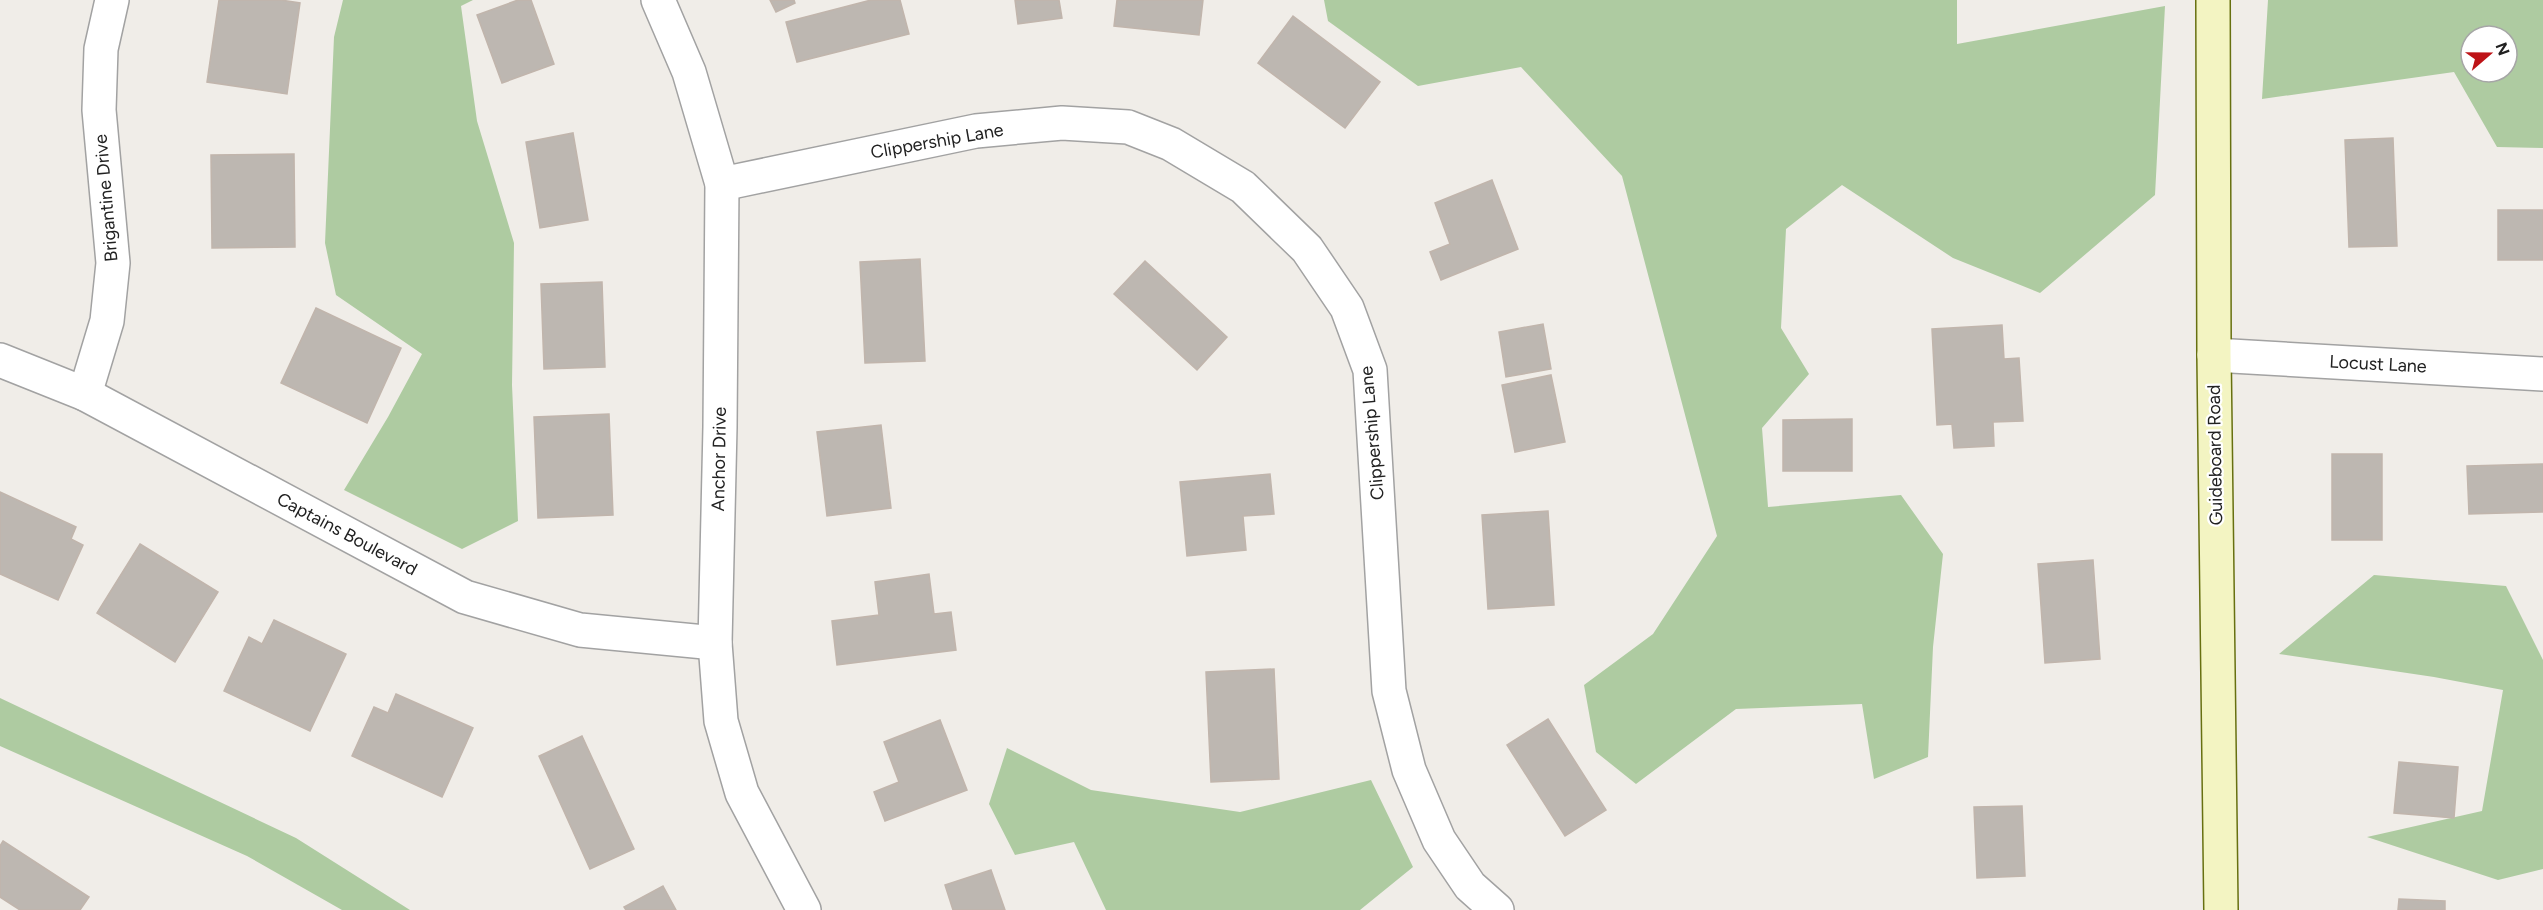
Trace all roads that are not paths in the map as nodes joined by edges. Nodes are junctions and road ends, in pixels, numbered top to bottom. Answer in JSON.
{"nodes":[{"id":1,"x":112,"y":0,"type":"edge"},
{"id":2,"x":658,"y":0,"type":"edge"},
{"id":3,"x":2213,"y":0,"type":"edge"},
{"id":4,"x":722,"y":184,"type":"junction"},
{"id":5,"x":2214,"y":354,"type":"junction"},
{"id":6,"x":0,"y":360,"type":"edge"},
{"id":7,"x":2543,"y":374,"type":"edge"},
{"id":8,"x":85,"y":394,"type":"junction"},
{"id":9,"x":715,"y":642,"type":"junction"},
{"id":10,"x":804,"y":910,"type":"edge"},
{"id":11,"x":1497,"y":910,"type":"edge"},
{"id":12,"x":2221,"y":910,"type":"edge"}],
"edges":[{"from":1,"to":8,"type":"street","name":"Brigantine Drive"},
{"from":2,"to":4,"type":"street","name":"Anchor Drive"},
{"from":3,"to":5,"type":"street","name":"Guideboard Road"},
{"from":4,"to":9,"type":"street","name":"Anchor Drive"},
{"from":4,"to":11,"type":"street","name":"Clippership Lane"},
{"from":5,"to":7,"type":"street","name":"Locust Lane"},
{"from":5,"to":12,"type":"street","name":"Guideboard Road"},
{"from":6,"to":8,"type":"street","name":"Captains Boulevard"},
{"from":8,"to":9,"type":"street","name":"Captains Boulevard"},
{"from":9,"to":10,"type":"street","name":"Anchor Drive"}]}
